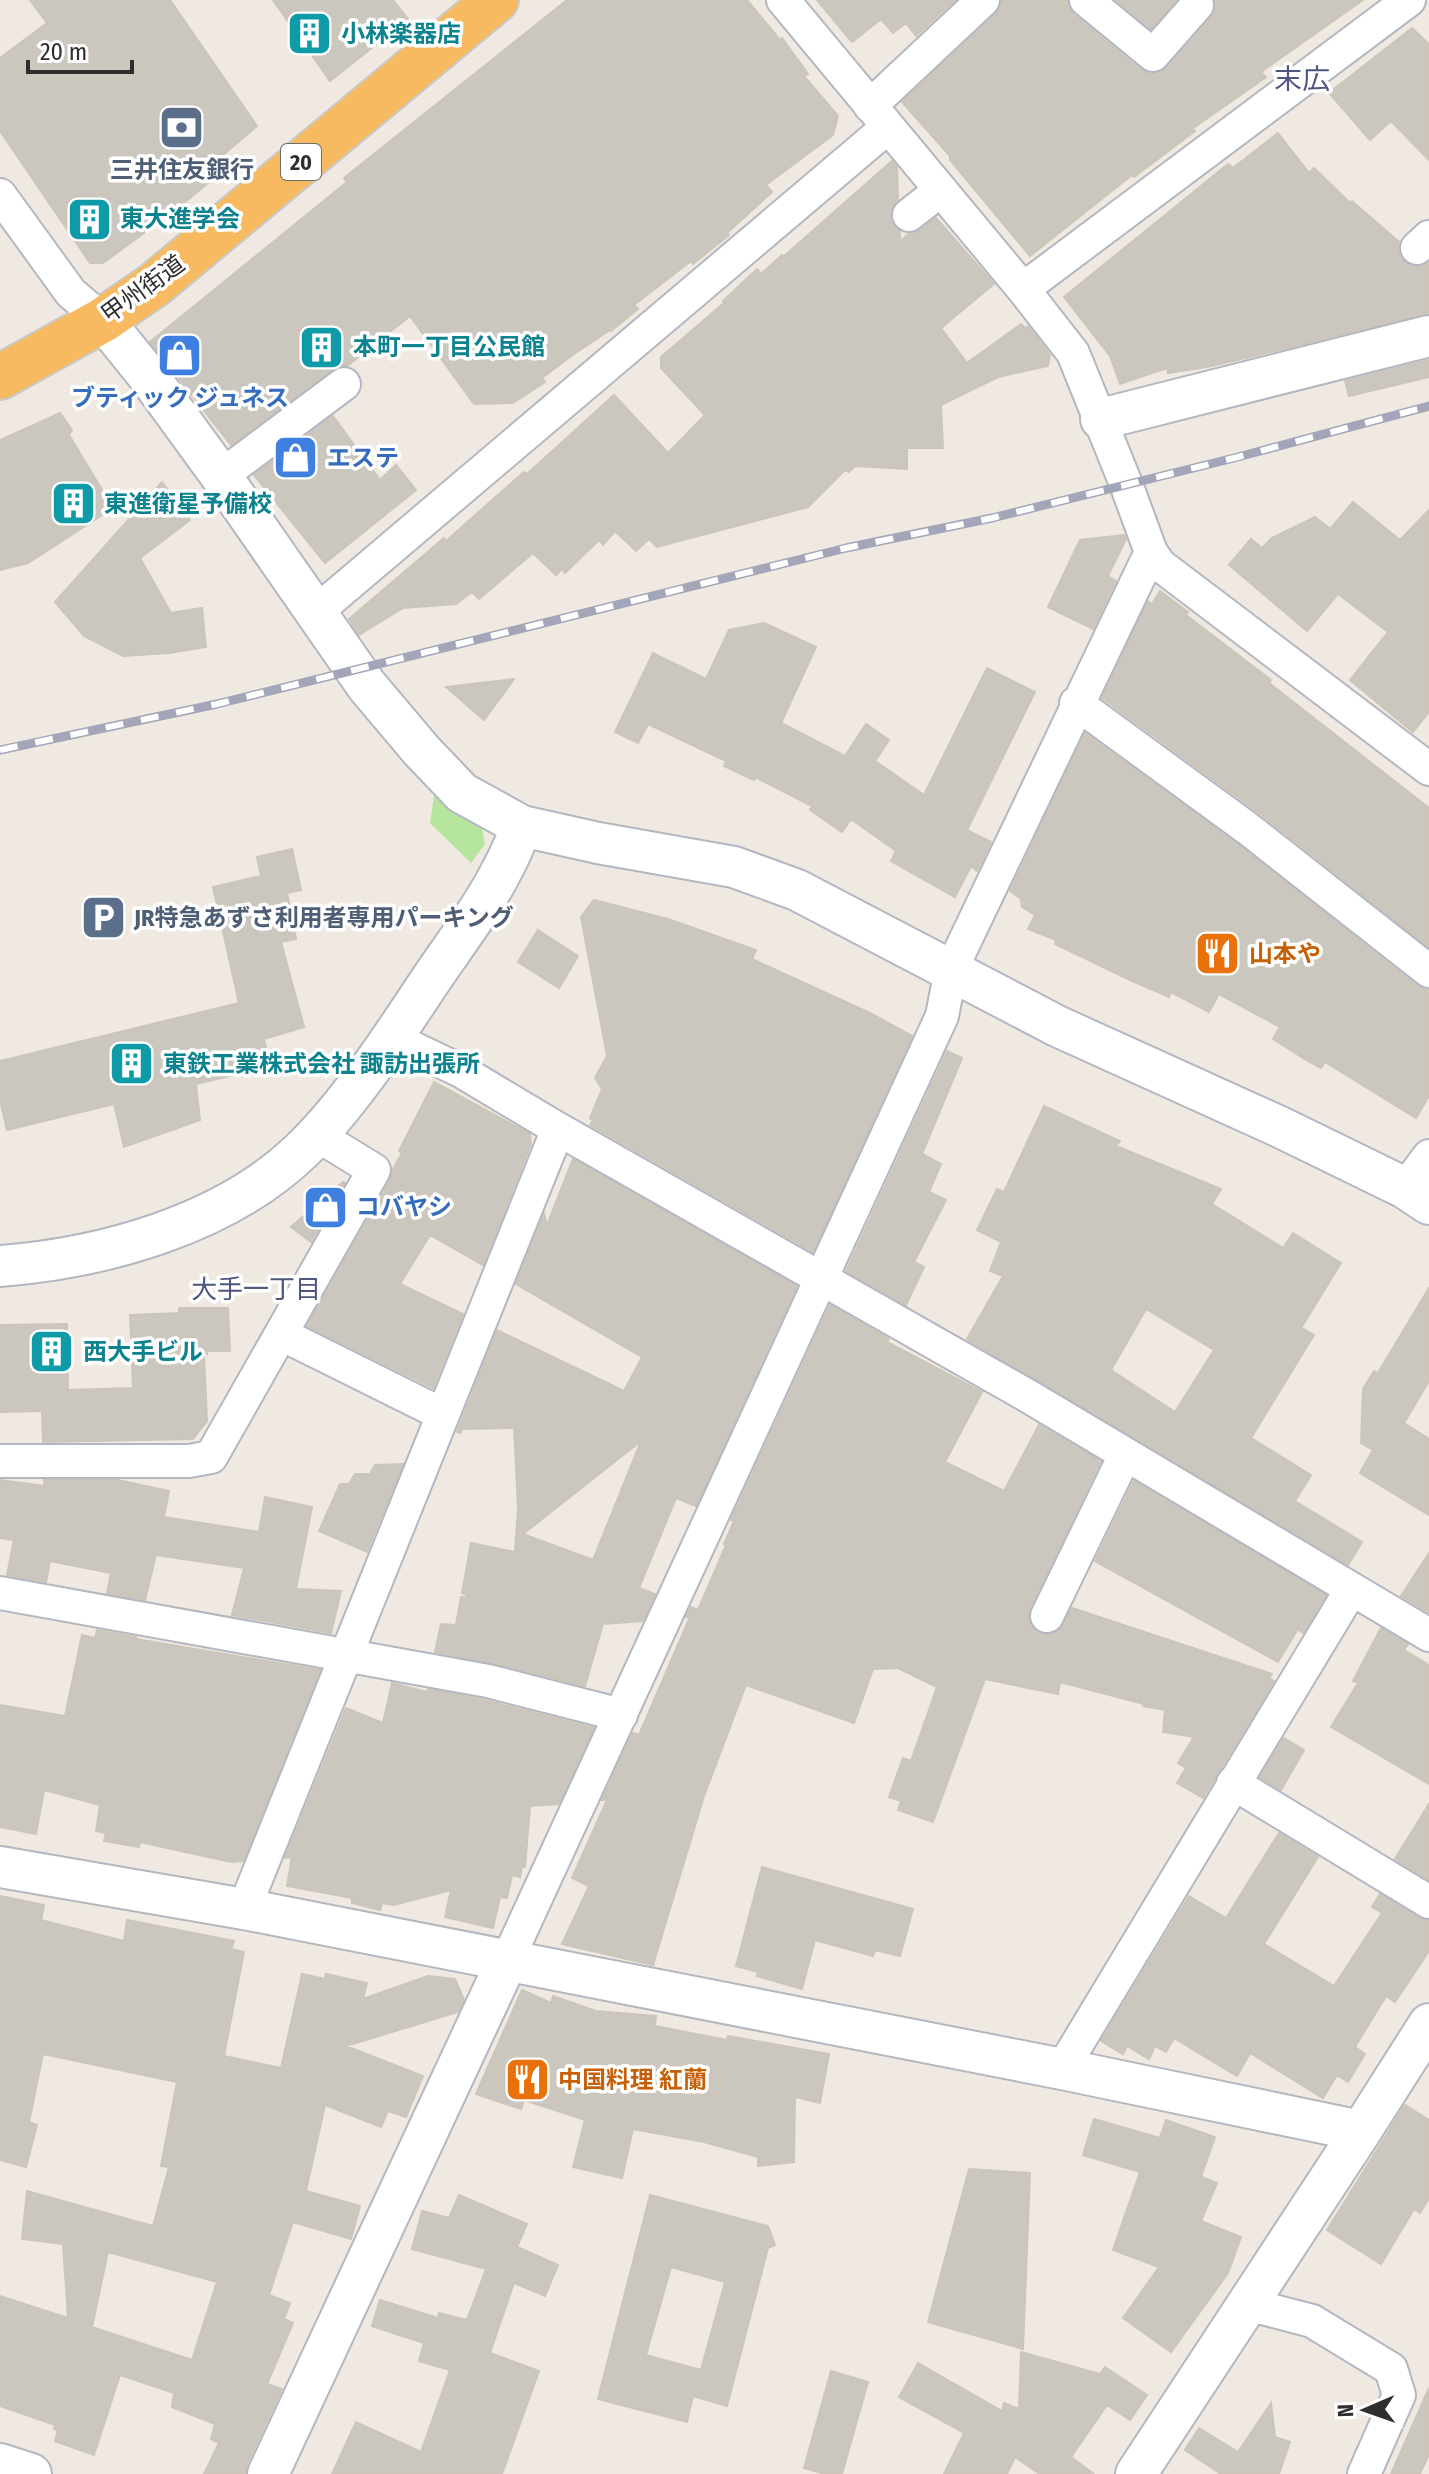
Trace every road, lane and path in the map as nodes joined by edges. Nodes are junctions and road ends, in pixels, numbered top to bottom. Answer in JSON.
{"nodes":[{"id":1,"x":496,"y":0,"type":"edge"},
{"id":2,"x":783,"y":0,"type":"edge"},
{"id":3,"x":983,"y":0,"type":"edge"},
{"id":4,"x":1086,"y":0,"type":"edge"},
{"id":5,"x":1409,"y":0,"type":"edge"},
{"id":6,"x":1197,"y":5,"type":"dead end"},
{"id":7,"x":879,"y":116,"type":"junction"},
{"id":8,"x":941,"y":190,"type":"junction"},
{"id":9,"x":0,"y":195,"type":"edge"},
{"id":10,"x":909,"y":215,"type":"dead end"},
{"id":11,"x":1023,"y":289,"type":"junction"},
{"id":12,"x":103,"y":320,"type":"junction"},
{"id":13,"x":1429,"y":336,"type":"edge"},
{"id":14,"x":0,"y":377,"type":"edge"},
{"id":15,"x":344,"y":384,"type":"dead end"},
{"id":16,"x":1101,"y":419,"type":"junction"},
{"id":17,"x":221,"y":476,"type":"junction"},
{"id":18,"x":1151,"y":552,"type":"junction"},
{"id":19,"x":316,"y":612,"type":"junction"},
{"id":20,"x":1076,"y":703,"type":"junction"},
{"id":21,"x":1429,"y":769,"type":"edge"},
{"id":22,"x":522,"y":826,"type":"junction"},
{"id":23,"x":951,"y":970,"type":"junction"},
{"id":24,"x":1429,"y":971,"type":"edge"},
{"id":25,"x":392,"y":1038,"type":"junction"},
{"id":26,"x":558,"y":1129,"type":"junction"},
{"id":27,"x":317,"y":1135,"type":"junction"},
{"id":28,"x":1429,"y":1156,"type":"edge"},
{"id":29,"x":1417,"y":1196,"type":"edge"},
{"id":30,"x":0,"y":1266,"type":"edge"},
{"id":31,"x":820,"y":1277,"type":"junction"},
{"id":32,"x":281,"y":1334,"type":"junction"},
{"id":33,"x":442,"y":1414,"type":"junction"},
{"id":34,"x":1125,"y":1455,"type":"junction"},
{"id":35,"x":0,"y":1461,"type":"edge"},
{"id":36,"x":1351,"y":1590,"type":"junction"},
{"id":37,"x":0,"y":1593,"type":"edge"},
{"id":38,"x":1047,"y":1616,"type":"dead end"},
{"id":39,"x":1429,"y":1635,"type":"edge"},
{"id":40,"x":346,"y":1657,"type":"junction"},
{"id":41,"x":621,"y":1715,"type":"junction"},
{"id":42,"x":1233,"y":1783,"type":"junction"},
{"id":43,"x":0,"y":1867,"type":"edge"},
{"id":44,"x":1429,"y":1902,"type":"edge"},
{"id":45,"x":244,"y":1909,"type":"junction"},
{"id":46,"x":507,"y":1961,"type":"junction"},
{"id":47,"x":1429,"y":2024,"type":"edge"},
{"id":48,"x":1418,"y":2066,"type":"edge"},
{"id":49,"x":1062,"y":2069,"type":"junction"},
{"id":50,"x":1361,"y":2131,"type":"junction"},
{"id":51,"x":1247,"y":2304,"type":"junction"},
{"id":52,"x":0,"y":2464,"type":"edge"},
{"id":53,"x":31,"y":2474,"type":"edge"},
{"id":54,"x":268,"y":2474,"type":"edge"},
{"id":55,"x":1136,"y":2474,"type":"edge"},
{"id":56,"x":1364,"y":2474,"type":"edge"}],
"edges":[{"from":1,"to":12,"type":"highway","name":"甲州街道","number":"20"},
{"from":2,"to":7,"type":"street"},
{"from":3,"to":7,"type":"street"},
{"from":4,"to":6,"type":"street"},
{"from":5,"to":11,"type":"street"},
{"from":7,"to":8,"type":"street"},
{"from":7,"to":19,"type":"street"},
{"from":8,"to":10,"type":"street"},
{"from":8,"to":11,"type":"street"},
{"from":9,"to":12,"type":"street"},
{"from":11,"to":16,"type":"street"},
{"from":12,"to":14,"type":"highway","name":"甲州街道","number":"20"},
{"from":12,"to":17,"type":"street"},
{"from":13,"to":16,"type":"street"},
{"from":15,"to":17,"type":"street"},
{"from":16,"to":18,"type":"street"},
{"from":17,"to":19,"type":"street"},
{"from":18,"to":20,"type":"street"},
{"from":18,"to":21,"type":"street"},
{"from":19,"to":22,"type":"street"},
{"from":20,"to":23,"type":"street"},
{"from":20,"to":24,"type":"street"},
{"from":22,"to":23,"type":"street"},
{"from":22,"to":25,"type":"street"},
{"from":23,"to":29,"type":"street"},
{"from":23,"to":31,"type":"street"},
{"from":25,"to":26,"type":"street"},
{"from":25,"to":27,"type":"street"},
{"from":26,"to":31,"type":"street"},
{"from":26,"to":33,"type":"street"},
{"from":27,"to":30,"type":"street"},
{"from":27,"to":32,"type":"street"},
{"from":28,"to":29,"type":"street"},
{"from":31,"to":34,"type":"street"},
{"from":31,"to":41,"type":"street"},
{"from":32,"to":33,"type":"street"},
{"from":32,"to":35,"type":"street"},
{"from":33,"to":40,"type":"street"},
{"from":34,"to":36,"type":"street"},
{"from":34,"to":38,"type":"street"},
{"from":36,"to":39,"type":"street"},
{"from":36,"to":42,"type":"street"},
{"from":37,"to":40,"type":"street"},
{"from":40,"to":41,"type":"street"},
{"from":40,"to":45,"type":"street"},
{"from":41,"to":46,"type":"street"},
{"from":42,"to":44,"type":"street"},
{"from":42,"to":49,"type":"street"},
{"from":43,"to":45,"type":"street"},
{"from":45,"to":46,"type":"street"},
{"from":46,"to":49,"type":"street"},
{"from":46,"to":54,"type":"street"},
{"from":47,"to":48,"type":"street"},
{"from":48,"to":50,"type":"street"},
{"from":49,"to":50,"type":"street"},
{"from":50,"to":51,"type":"street"},
{"from":51,"to":55,"type":"street"},
{"from":51,"to":56,"type":"street"},
{"from":52,"to":53,"type":"street"}]}
